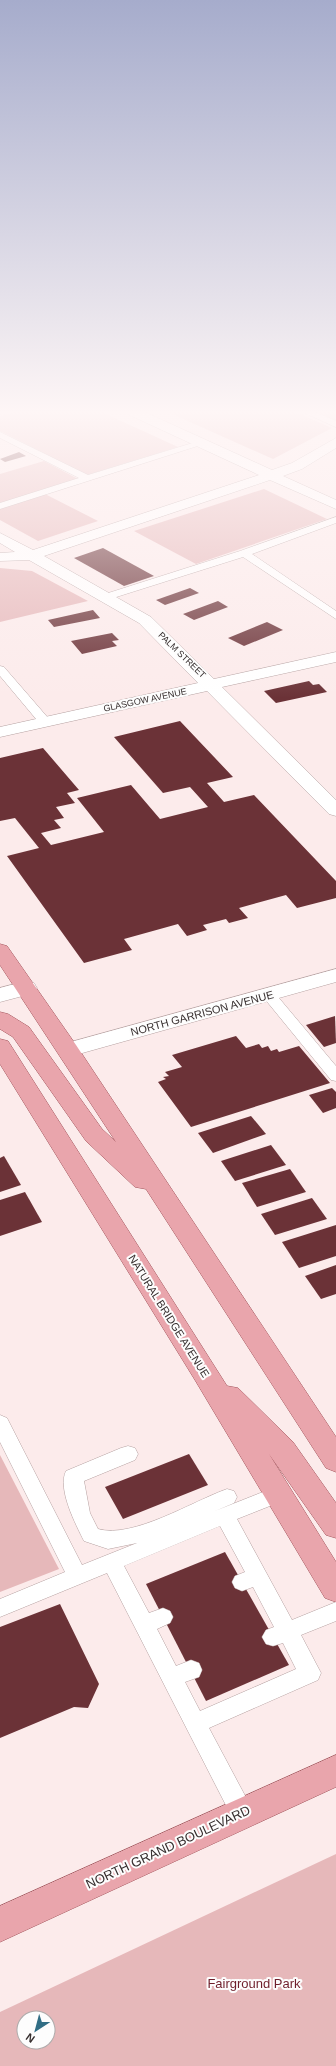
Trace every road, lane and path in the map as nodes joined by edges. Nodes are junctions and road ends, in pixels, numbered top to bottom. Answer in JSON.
{"nodes":[{"id":1,"x":181,"y":505,"type":"edge"},
{"id":2,"x":336,"y":520,"type":"edge"},
{"id":3,"x":0,"y":537,"type":"edge"},
{"id":4,"x":244,"y":553,"type":"junction"},
{"id":5,"x":32,"y":555,"type":"junction"},
{"id":6,"x":0,"y":557,"type":"edge"},
{"id":7,"x":106,"y":598,"type":"junction"},
{"id":8,"x":336,"y":616,"type":"edge"},
{"id":9,"x":336,"y":657,"type":"edge"},
{"id":10,"x":0,"y":669,"type":"edge"},
{"id":11,"x":212,"y":685,"type":"junction"},
{"id":12,"x":45,"y":722,"type":"junction"},
{"id":13,"x":0,"y":732,"type":"edge"},
{"id":14,"x":336,"y":810,"type":"edge"},
{"id":15,"x":0,"y":950,"type":"edge"},
{"id":16,"x":336,"y":975,"type":"edge"},
{"id":17,"x":26,"y":988,"type":"junction"},
{"id":18,"x":0,"y":995,"type":"edge"},
{"id":19,"x":269,"y":995,"type":"junction"},
{"id":20,"x":0,"y":1020,"type":"edge"},
{"id":21,"x":0,"y":1046,"type":"edge"},
{"id":22,"x":68,"y":1050,"type":"junction"},
{"id":23,"x":336,"y":1076,"type":"edge"},
{"id":24,"x":167,"y":1202,"type":"junction"},
{"id":25,"x":205,"y":1373,"type":"junction"},
{"id":26,"x":0,"y":1423,"type":"edge"},
{"id":27,"x":128,"y":1454,"type":"dead end"},
{"id":28,"x":336,"y":1460,"type":"edge"},
{"id":29,"x":278,"y":1494,"type":"junction"},
{"id":30,"x":226,"y":1507,"type":"junction"},
{"id":31,"x":336,"y":1526,"type":"edge"},
{"id":32,"x":111,"y":1562,"type":"junction"},
{"id":33,"x":77,"y":1576,"type":"junction"},
{"id":34,"x":336,"y":1589,"type":"edge"},
{"id":35,"x":0,"y":1608,"type":"edge"},
{"id":36,"x":336,"y":1611,"type":"edge"},
{"id":37,"x":163,"y":1617,"type":"dead end"},
{"id":38,"x":144,"y":1625,"type":"junction"},
{"id":39,"x":280,"y":1634,"type":"junction"},
{"id":40,"x":191,"y":1670,"type":"dead end"},
{"id":41,"x":171,"y":1678,"type":"junction"},
{"id":42,"x":195,"y":1724,"type":"junction"},
{"id":43,"x":336,"y":1771,"type":"edge"},
{"id":44,"x":242,"y":1813,"type":"junction"},
{"id":45,"x":0,"y":1924,"type":"edge"}],
"edges":[{"from":1,"to":5,"type":"street"},
{"from":2,"to":4,"type":"lane"},
{"from":3,"to":5,"type":"street","name":"PALM STREET"},
{"from":4,"to":7,"type":"lane"},
{"from":4,"to":8,"type":"lane"},
{"from":5,"to":6,"type":"street"},
{"from":5,"to":7,"type":"street","name":"PALM STREET"},
{"from":7,"to":11,"type":"street","name":"PALM STREET"},
{"from":9,"to":11,"type":"street","name":"GLASGOW AVENUE"},
{"from":10,"to":12,"type":"lane"},
{"from":11,"to":12,"type":"street","name":"GLASGOW AVENUE"},
{"from":11,"to":14,"type":"street","name":"PALM STREET"},
{"from":12,"to":13,"type":"street","name":"GLASGOW AVENUE"},
{"from":15,"to":17,"type":"main road"},
{"from":16,"to":19,"type":"street","name":"NORTH GARRISON AVENUE"},
{"from":17,"to":18,"type":"street"},
{"from":17,"to":22,"type":"main road"},
{"from":19,"to":22,"type":"street","name":"NORTH GARRISON AVENUE"},
{"from":19,"to":23,"type":"lane"},
{"from":20,"to":24,"type":"main road"},
{"from":21,"to":25,"type":"main road","name":"NATURAL BRIDGE AVENUE"},
{"from":22,"to":24,"type":"main road"},
{"from":24,"to":28,"type":"main road"},
{"from":25,"to":29,"type":"main road","name":"NATURAL BRIDGE AVENUE"},
{"from":25,"to":31,"type":"main road"},
{"from":26,"to":33,"type":"lane"},
{"from":27,"to":30,"type":"lane"},
{"from":29,"to":30,"type":"lane"},
{"from":29,"to":34,"type":"main road","name":"NATURAL BRIDGE AVENUE"},
{"from":30,"to":32,"type":"lane"},
{"from":30,"to":39,"type":"lane"},
{"from":32,"to":33,"type":"lane"},
{"from":32,"to":38,"type":"lane"},
{"from":33,"to":35,"type":"lane"},
{"from":36,"to":39,"type":"lane"},
{"from":37,"to":38,"type":"lane"},
{"from":38,"to":41,"type":"lane"},
{"from":39,"to":42,"type":"lane"},
{"from":40,"to":41,"type":"lane"},
{"from":41,"to":42,"type":"lane"},
{"from":42,"to":44,"type":"lane"},
{"from":43,"to":44,"type":"main road","name":"NORTH GRAND BOULEVARD"},
{"from":44,"to":45,"type":"main road","name":"NORTH GRAND BOULEVARD"}]}
